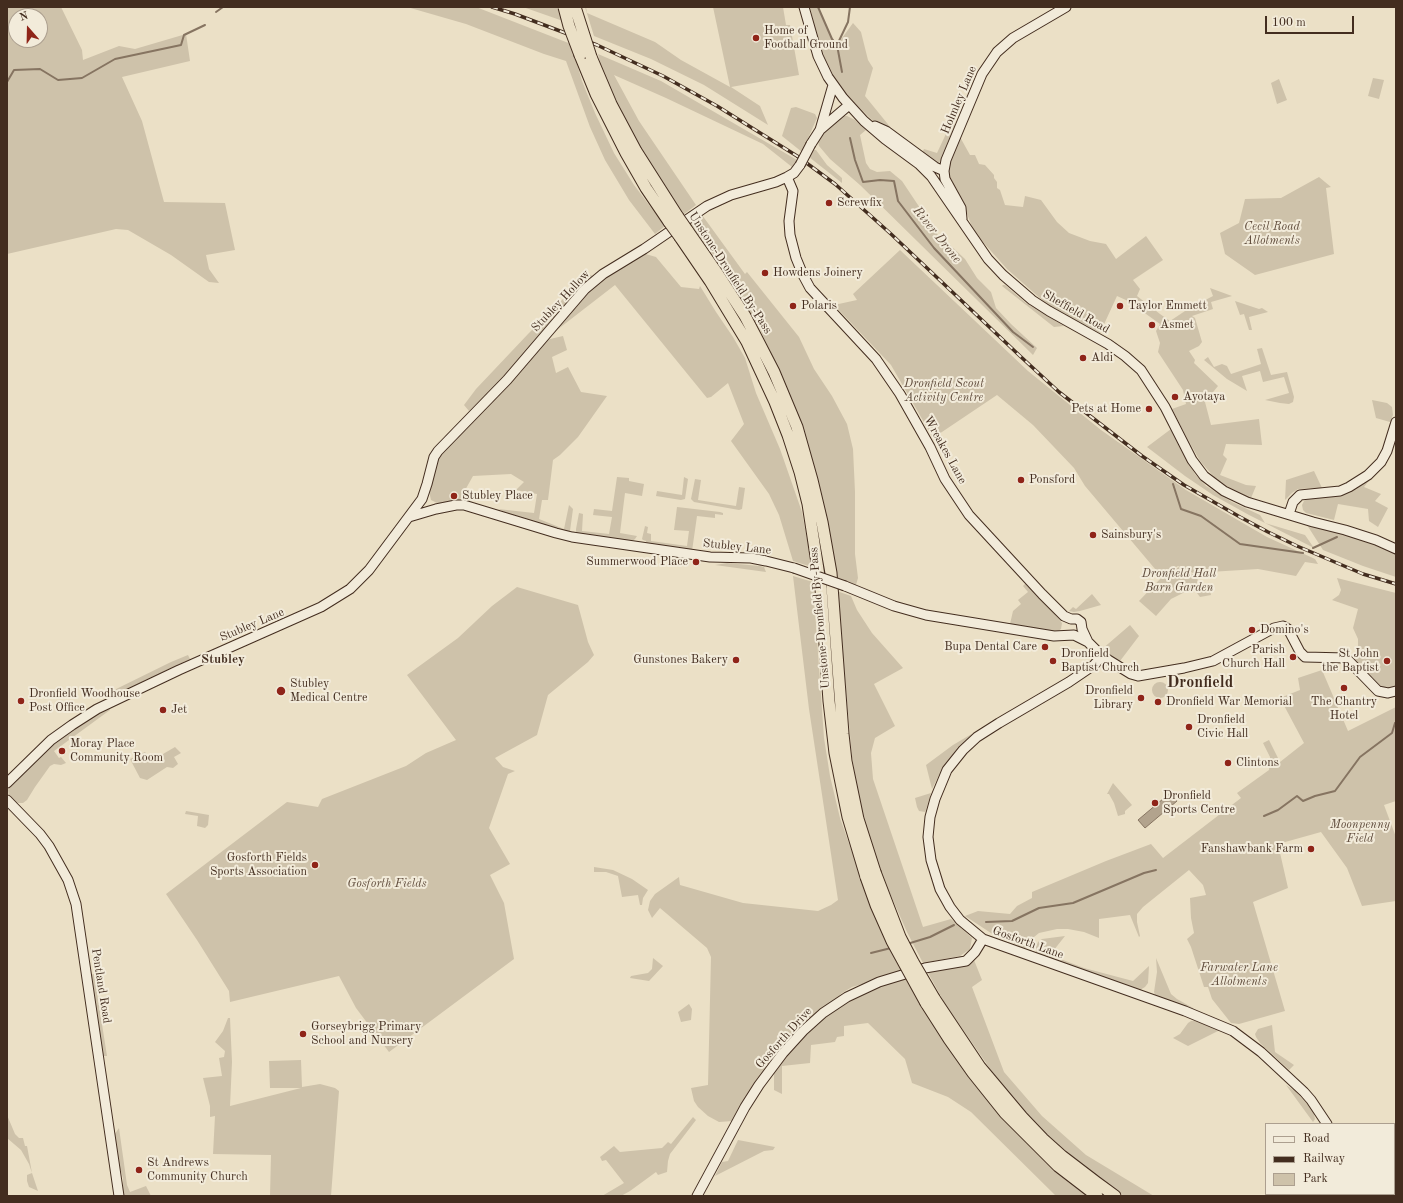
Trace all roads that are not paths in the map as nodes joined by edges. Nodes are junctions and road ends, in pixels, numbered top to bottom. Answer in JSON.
{"nodes":[{"id":1,"x":564,"y":7,"type":"edge"},
{"id":2,"x":575,"y":7,"type":"edge"},
{"id":3,"x":804,"y":7,"type":"edge"},
{"id":4,"x":1066,"y":7,"type":"edge"},
{"id":5,"x":585,"y":56,"type":"junction"},
{"id":6,"x":834,"y":85,"type":"junction"},
{"id":7,"x":846,"y":102,"type":"junction"},
{"id":8,"x":824,"y":116,"type":"junction"},
{"id":9,"x":870,"y":125,"type":"junction"},
{"id":10,"x":820,"y":130,"type":"junction"},
{"id":11,"x":944,"y":171,"type":"junction"},
{"id":12,"x":787,"y":177,"type":"junction"},
{"id":13,"x":963,"y":224,"type":"junction"},
{"id":14,"x":1396,"y":422,"type":"edge"},
{"id":15,"x":422,"y":499,"type":"junction"},
{"id":16,"x":431,"y":510,"type":"junction"},
{"id":17,"x":1289,"y":514,"type":"junction"},
{"id":18,"x":409,"y":517,"type":"junction"},
{"id":19,"x":1396,"y":549,"type":"edge"},
{"id":20,"x":1067,"y":621,"type":"junction"},
{"id":21,"x":1076,"y":633,"type":"junction"},
{"id":22,"x":1061,"y":635,"type":"junction"},
{"id":23,"x":1102,"y":656,"type":"junction"},
{"id":24,"x":1396,"y":691,"type":"edge"},
{"id":25,"x":7,"y":783,"type":"edge"},
{"id":26,"x":7,"y":800,"type":"edge"},
{"id":27,"x":983,"y":939,"type":"junction"},
{"id":28,"x":930,"y":1000,"type":"junction"},
{"id":29,"x":1326,"y":1123,"type":"edge"},
{"id":30,"x":119,"y":1196,"type":"edge"},
{"id":31,"x":697,"y":1196,"type":"edge"},
{"id":32,"x":1097,"y":1196,"type":"edge"},
{"id":33,"x":1115,"y":1196,"type":"edge"}],
"edges":[{"from":1,"to":5,"type":"highway","name":"Unstone-Dronfield By-Pass","bridge":true},
{"from":2,"to":5,"type":"highway","name":"Unstone-Dronfield By-Pass","bridge":true},
{"from":3,"to":6,"type":"street","name":"Sheffield Road"},
{"from":4,"to":11,"type":"street","name":"Holmley Lane"},
{"from":5,"to":28,"type":"highway","name":"Unstone-Dronfield By-Pass","bridge":true},
{"from":6,"to":7,"type":"street","name":"Sheffield Road"},
{"from":6,"to":8,"type":"street","name":"Stubley Hollow"},
{"from":7,"to":8,"type":"street","name":"Stubley Hollow"},
{"from":7,"to":9,"type":"street","name":"Sheffield Road"},
{"from":7,"to":10,"type":"street","name":"Stubley Hollow"},
{"from":8,"to":10,"type":"street","name":"Stubley Hollow"},
{"from":9,"to":11,"type":"street"},
{"from":9,"to":13,"type":"street","name":"Sheffield Road"},
{"from":10,"to":12,"type":"street","name":"Stubley Hollow","bridge":true},
{"from":11,"to":13,"type":"street"},
{"from":12,"to":15,"type":"street","name":"Stubley Hollow"},
{"from":12,"to":20,"type":"street","name":"Wreakes Lane"},
{"from":13,"to":17,"type":"street","name":"Sheffield Road"},
{"from":14,"to":17,"type":"street"},
{"from":15,"to":16,"type":"street"},
{"from":15,"to":18,"type":"street","name":"Stubley Lane"},
{"from":16,"to":18,"type":"street","name":"Stubley Lane"},
{"from":16,"to":22,"type":"street","name":"Stubley Lane","bridge":true},
{"from":17,"to":19,"type":"street","name":"Sheffield Road"},
{"from":18,"to":25,"type":"street","name":"Stubley Lane"},
{"from":20,"to":21,"type":"street","name":"Wreakes Lane"},
{"from":20,"to":21,"type":"street","name":"Wreakes Lane"},
{"from":20,"to":22,"type":"street"},
{"from":21,"to":22,"type":"street","name":"Stubley Lane"},
{"from":21,"to":23,"type":"street","name":"Wreakes Lane"},
{"from":23,"to":24,"type":"street","name":"Wreakes Lane"},
{"from":23,"to":27,"type":"street","name":"Gosforth Lane"},
{"from":26,"to":30,"type":"street","name":"Pentland Road"},
{"from":27,"to":29,"type":"street","name":"Gosforth Lane"},
{"from":27,"to":31,"type":"street","name":"Gosforth Drive"},
{"from":28,"to":32,"type":"highway","name":"Unstone-Dronfield By-Pass"},
{"from":28,"to":33,"type":"highway","name":"Unstone-Dronfield By-Pass"}]}
